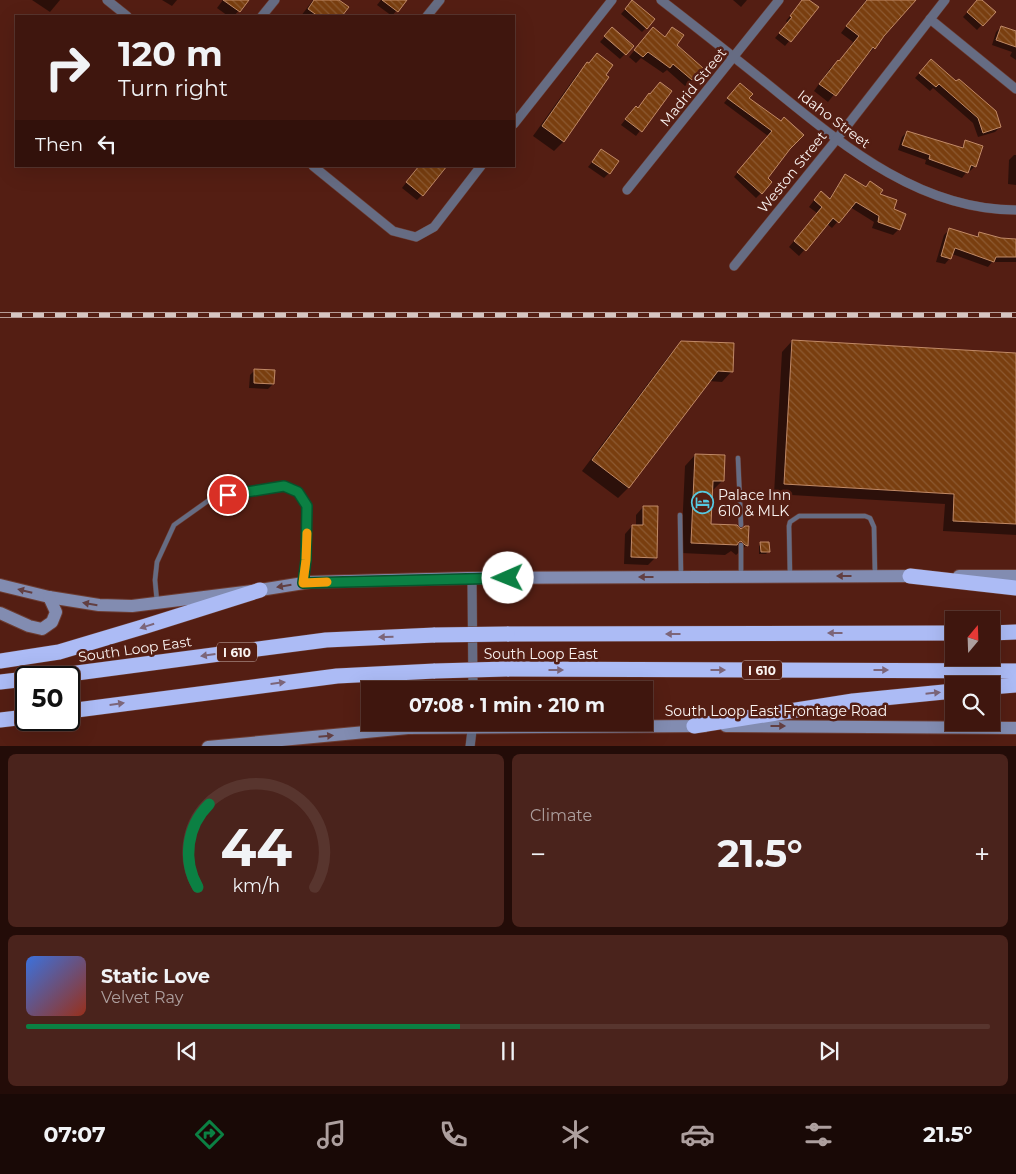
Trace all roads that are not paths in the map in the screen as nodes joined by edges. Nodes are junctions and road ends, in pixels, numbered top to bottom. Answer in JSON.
{"nodes":[{"id":1,"x":108,"y":0,"type":"edge"},
{"id":2,"x":275,"y":0,"type":"edge"},
{"id":3,"x":440,"y":0,"type":"edge"},
{"id":4,"x":612,"y":0,"type":"edge"},
{"id":5,"x":661,"y":0,"type":"edge"},
{"id":6,"x":780,"y":0,"type":"edge"},
{"id":7,"x":945,"y":0,"type":"edge"},
{"id":8,"x":126,"y":15,"type":"edge"},
{"id":9,"x":263,"y":15,"type":"edge"},
{"id":10,"x":428,"y":15,"type":"edge"},
{"id":11,"x":930,"y":19,"type":"junction"},
{"id":12,"x":734,"y":57,"type":"junction"},
{"id":13,"x":1016,"y":89,"type":"edge"},
{"id":14,"x":515,"y":123,"type":"edge"},
{"id":15,"x":836,"y":140,"type":"junction"},
{"id":16,"x":314,"y":167,"type":"edge"},
{"id":17,"x":480,"y":167,"type":"edge"},
{"id":18,"x":627,"y":190,"type":"dead end"},
{"id":19,"x":1016,"y":210,"type":"edge"},
{"id":20,"x":734,"y":266,"type":"dead end"},
{"id":21,"x":738,"y":458,"type":"dead end"},
{"id":22,"x":680,"y":515,"type":"dead end"},
{"id":23,"x":741,"y":525,"type":"dead end"},
{"id":24,"x":741,"y":545,"type":"dead end"},
{"id":25,"x":875,"y":576,"type":"junction"},
{"id":26,"x":910,"y":576,"type":"junction"},
{"id":27,"x":1016,"y":576,"type":"edge"},
{"id":28,"x":681,"y":577,"type":"junction"},
{"id":29,"x":741,"y":577,"type":"junction"},
{"id":30,"x":790,"y":577,"type":"junction"},
{"id":31,"x":472,"y":578,"type":"junction"},
{"id":32,"x":303,"y":583,"type":"junction"},
{"id":33,"x":0,"y":585,"type":"edge"},
{"id":34,"x":1016,"y":588,"type":"edge"},
{"id":35,"x":260,"y":590,"type":"junction"},
{"id":36,"x":49,"y":597,"type":"junction"},
{"id":37,"x":158,"y":603,"type":"junction"},
{"id":38,"x":0,"y":613,"type":"edge"},
{"id":39,"x":1000,"y":632,"type":"edge"},
{"id":40,"x":1016,"y":632,"type":"edge"},
{"id":41,"x":945,"y":633,"type":"edge"},
{"id":42,"x":0,"y":661,"type":"edge"},
{"id":43,"x":1016,"y":671,"type":"edge"},
{"id":44,"x":80,"y":673,"type":"edge"},
{"id":45,"x":15,"y":680,"type":"edge"},
{"id":46,"x":473,"y":681,"type":"edge"},
{"id":47,"x":0,"y":682,"type":"edge"},
{"id":48,"x":1016,"y":685,"type":"edge"},
{"id":49,"x":1000,"y":686,"type":"edge"},
{"id":50,"x":945,"y":692,"type":"edge"},
{"id":51,"x":80,"y":710,"type":"edge"},
{"id":52,"x":15,"y":718,"type":"edge"},
{"id":53,"x":0,"y":720,"type":"edge"},
{"id":54,"x":653,"y":726,"type":"edge"},
{"id":55,"x":694,"y":726,"type":"junction"},
{"id":56,"x":1016,"y":728,"type":"edge"},
{"id":57,"x":385,"y":731,"type":"edge"},
{"id":58,"x":472,"y":731,"type":"edge"},
{"id":59,"x":300,"y":742,"type":"edge"},
{"id":60,"x":208,"y":746,"type":"edge"},
{"id":61,"x":470,"y":746,"type":"edge"}],
"edges":[{"from":1,"to":8,"type":"street"},
{"from":2,"to":9,"type":"street"},
{"from":3,"to":10,"type":"street"},
{"from":4,"to":14,"type":"street"},
{"from":5,"to":12,"type":"street","name":"Idaho Street"},
{"from":6,"to":12,"type":"street","name":"Madrid Street"},
{"from":7,"to":11,"type":"street","name":"Weston Street"},
{"from":11,"to":13,"type":"street"},
{"from":11,"to":15,"type":"street","name":"Weston Street"},
{"from":12,"to":15,"type":"street","name":"Idaho Street"},
{"from":12,"to":18,"type":"street","name":"Madrid Street"},
{"from":15,"to":19,"type":"street","name":"Idaho Street"},
{"from":15,"to":20,"type":"street","name":"Weston Street"},
{"from":16,"to":17,"type":"street"},
{"from":21,"to":23,"type":"lane"},
{"from":22,"to":28,"type":"lane"},
{"from":24,"to":29,"type":"lane"},
{"from":25,"to":26,"type":"main road"},
{"from":25,"to":30,"type":"main road","one_way":true},
{"from":25,"to":30,"type":"lane"},
{"from":26,"to":27,"type":"main road"},
{"from":26,"to":34,"type":"highway"},
{"from":28,"to":29,"type":"main road"},
{"from":28,"to":31,"type":"main road","one_way":true},
{"from":29,"to":30,"type":"main road"},
{"from":31,"to":32,"type":"main road"},
{"from":31,"to":46,"type":"street"},
{"from":32,"to":35,"type":"main road","one_way":true},
{"from":32,"to":37,"type":"lane"},
{"from":36,"to":33,"type":"main road","one_way":true},
{"from":35,"to":37,"type":"main road"},
{"from":35,"to":42,"type":"highway","one_way":true},
{"from":37,"to":36,"type":"main road","one_way":true},
{"from":36,"to":38,"type":"main road"},
{"from":39,"to":40,"type":"highway"},
{"from":41,"to":44,"type":"highway","name":"South Loop East","number":"I 610","one_way":true,"bridge":true},
{"from":51,"to":43,"type":"highway","name":"South Loop East","number":"I 610","one_way":true,"bridge":true},
{"from":45,"to":47,"type":"highway"},
{"from":48,"to":49,"type":"highway"},
{"from":55,"to":50,"type":"highway","one_way":true},
{"from":52,"to":53,"type":"highway"},
{"from":54,"to":55,"type":"main road","name":"South Loop East Frontage Road"},
{"from":55,"to":56,"type":"main road","name":"South Loop East Frontage Road","one_way":true},
{"from":59,"to":57,"type":"main road","name":"South Loop East Frontage Road","one_way":true},
{"from":58,"to":61,"type":"street"},
{"from":59,"to":60,"type":"main road","name":"South Loop East Frontage Road"}]}
